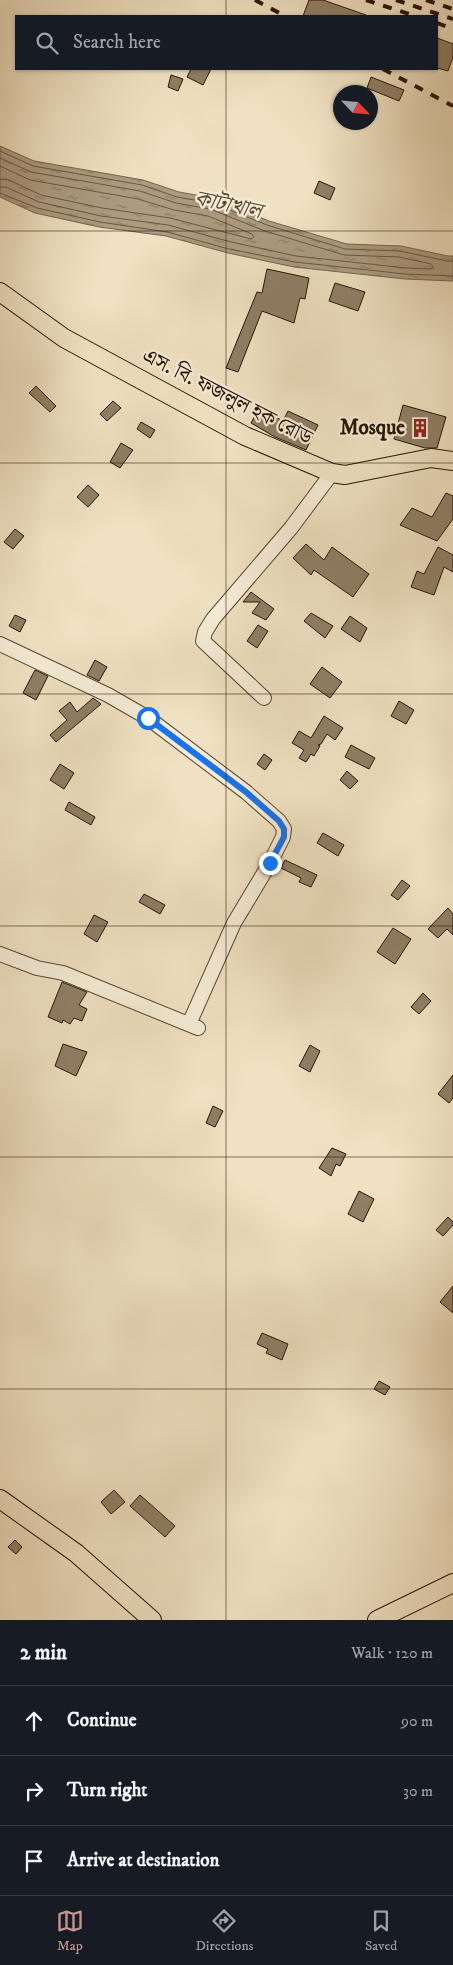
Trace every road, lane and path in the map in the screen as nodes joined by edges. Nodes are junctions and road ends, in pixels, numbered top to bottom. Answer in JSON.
{"nodes":[{"id":1,"x":0,"y":292,"type":"edge"},
{"id":2,"x":453,"y":461,"type":"edge"},
{"id":3,"x":332,"y":473,"type":"junction"},
{"id":4,"x":0,"y":644,"type":"edge"},
{"id":5,"x":264,"y":698,"type":"dead end"},
{"id":6,"x":0,"y":954,"type":"edge"},
{"id":7,"x":0,"y":1499,"type":"edge"},
{"id":8,"x":453,"y":1583,"type":"edge"},
{"id":9,"x":152,"y":1620,"type":"edge"},
{"id":10,"x":376,"y":1620,"type":"edge"}],
"edges":[{"from":1,"to":3,"type":"main road","name":"এস. বি. ফজলুল হক রোড"},
{"from":2,"to":3,"type":"main road","name":"এস. বি. ফজলুল হক রোড"},
{"from":3,"to":5,"type":"street"},
{"from":4,"to":6,"type":"street"},
{"from":7,"to":9,"type":"main road"},
{"from":8,"to":10,"type":"main road"}]}
